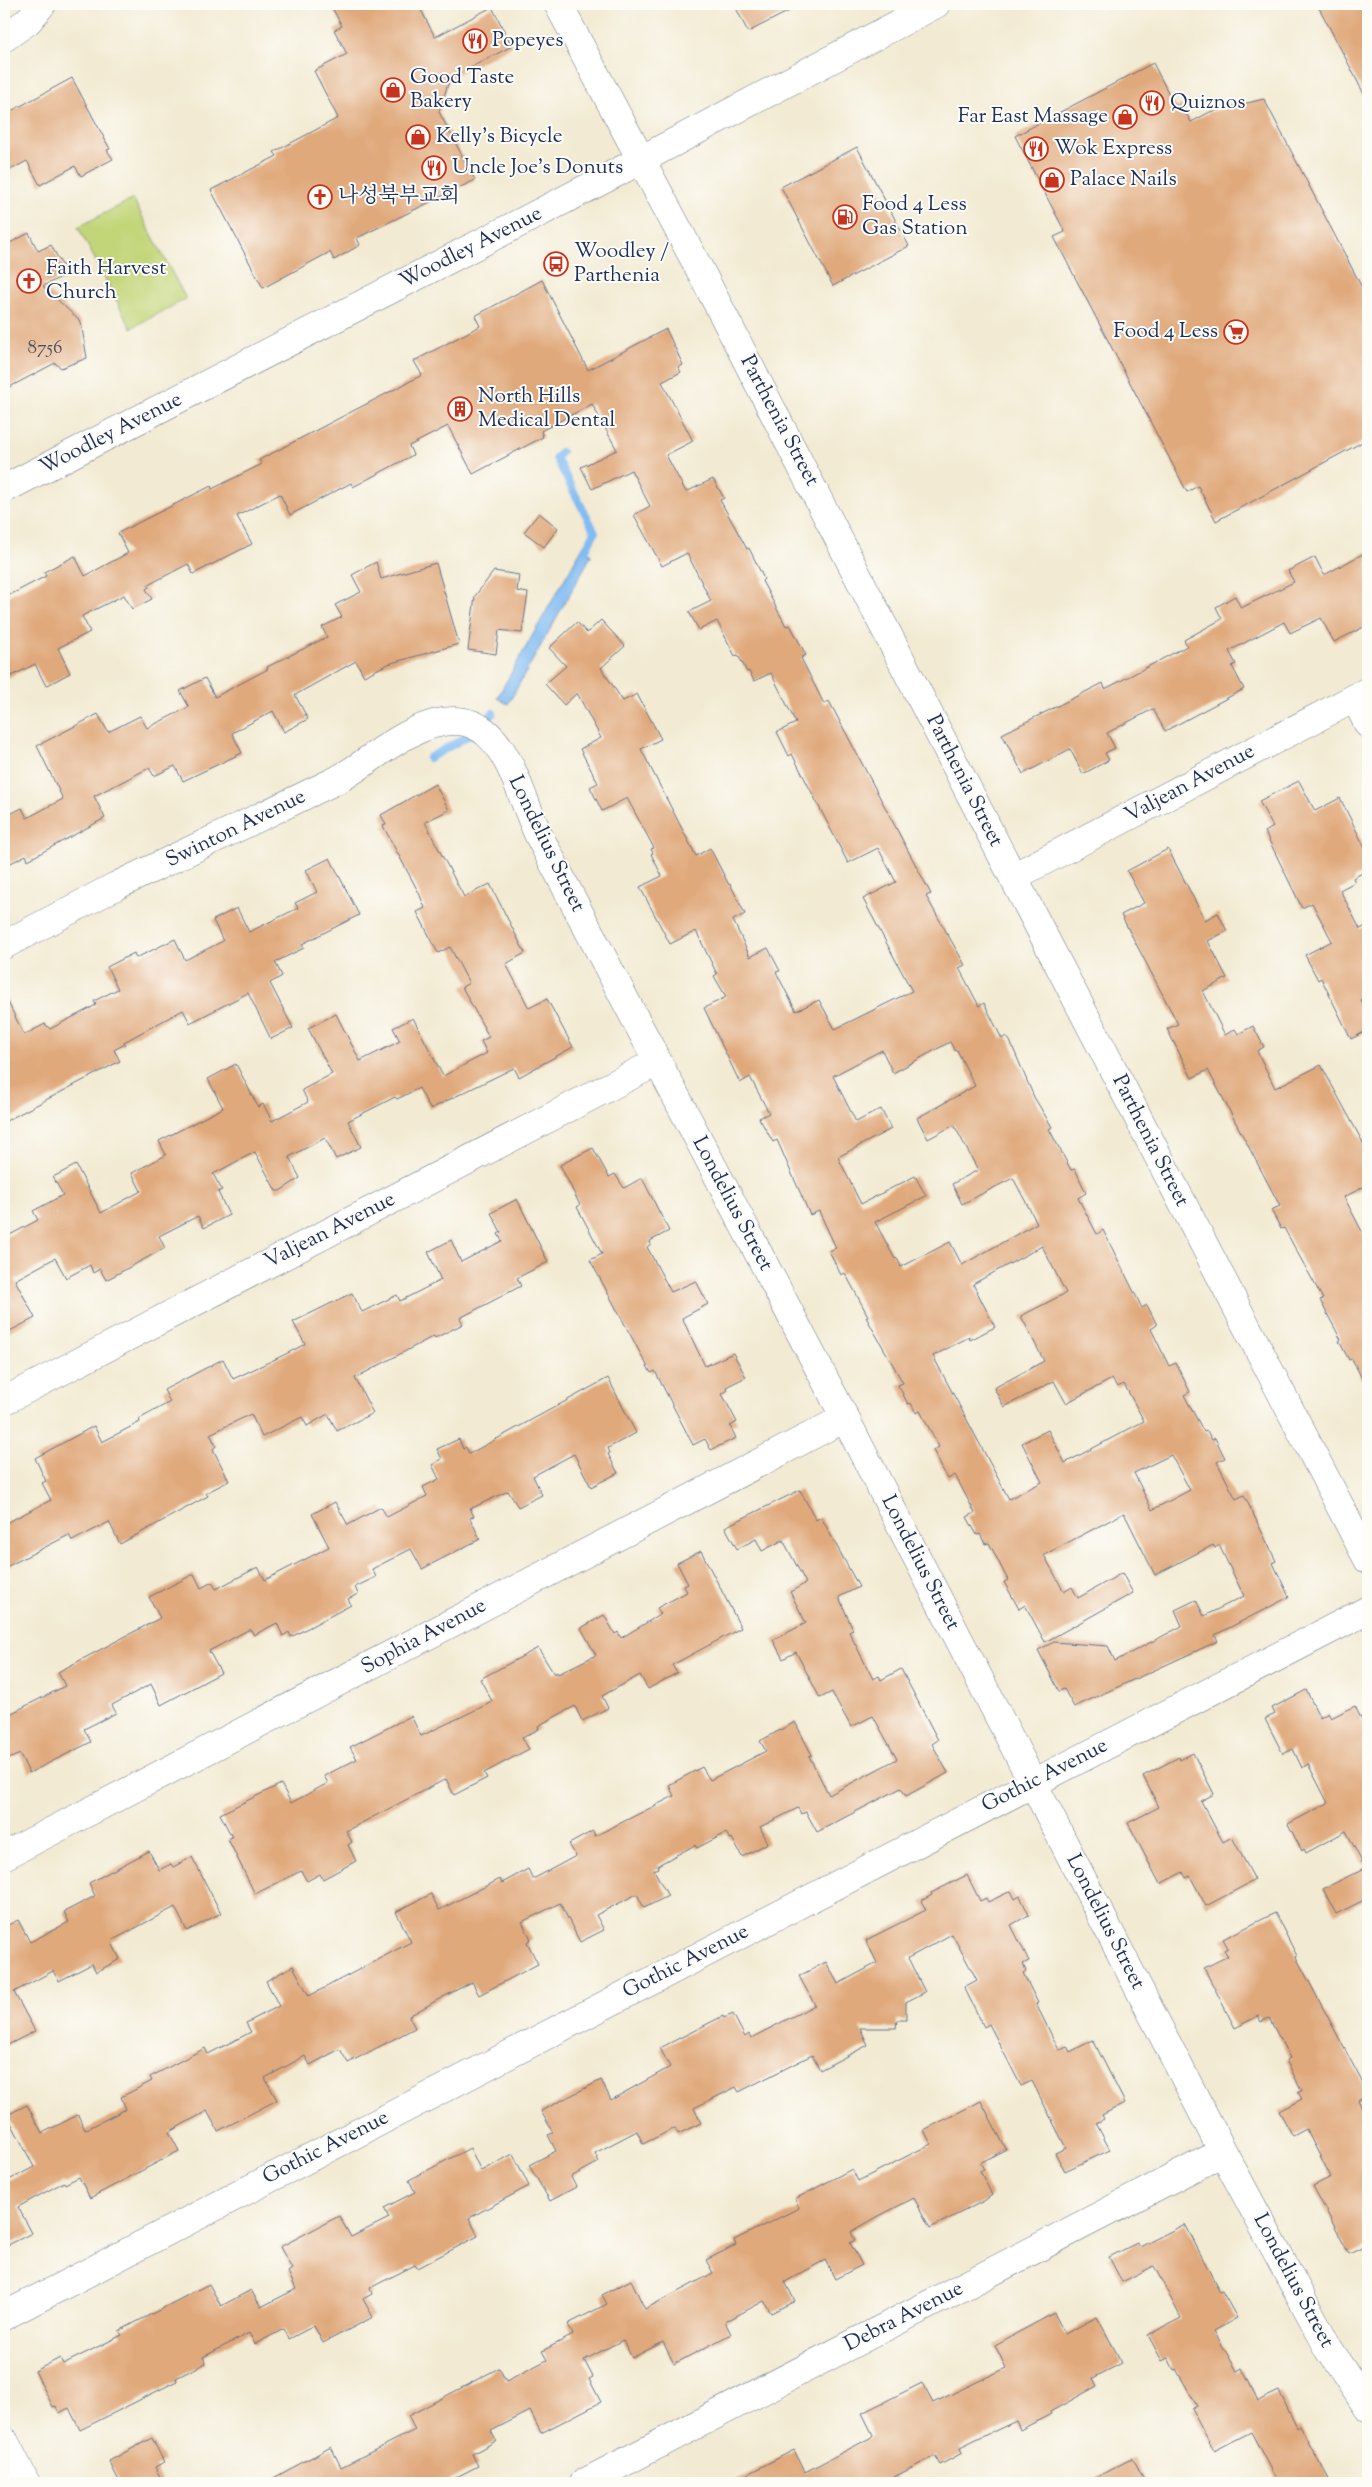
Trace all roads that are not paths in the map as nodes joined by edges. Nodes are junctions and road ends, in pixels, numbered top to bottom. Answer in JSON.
{"nodes":[{"id":1,"x":42,"y":4,"type":"edge"},
{"id":2,"x":558,"y":4,"type":"edge"},
{"id":3,"x":936,"y":4,"type":"edge"},
{"id":4,"x":4,"y":38,"type":"edge"},
{"id":5,"x":640,"y":160,"type":"junction"},
{"id":6,"x":4,"y":489,"type":"edge"},
{"id":7,"x":1361,"y":694,"type":"edge"},
{"id":8,"x":469,"y":722,"type":"joint"},
{"id":9,"x":1368,"y":724,"type":"edge"},
{"id":10,"x":1013,"y":877,"type":"junction"},
{"id":11,"x":4,"y":945,"type":"edge"},
{"id":12,"x":657,"y":1062,"type":"junction"},
{"id":13,"x":4,"y":1401,"type":"edge"},
{"id":14,"x":845,"y":1418,"type":"junction"},
{"id":15,"x":1368,"y":1560,"type":"edge"},
{"id":16,"x":1368,"y":1610,"type":"edge"},
{"id":17,"x":1033,"y":1782,"type":"junction"},
{"id":18,"x":4,"y":1856,"type":"edge"},
{"id":19,"x":1223,"y":2152,"type":"junction"},
{"id":20,"x":4,"y":2316,"type":"edge"},
{"id":21,"x":1368,"y":2408,"type":"edge"},
{"id":22,"x":4,"y":2440,"type":"edge"},
{"id":23,"x":26,"y":2483,"type":"edge"},
{"id":24,"x":584,"y":2483,"type":"edge"}],
"edges":[{"from":1,"to":4,"type":"street"},
{"from":2,"to":5,"type":"street","name":"Parthenia Street"},
{"from":3,"to":5,"type":"street","name":"Woodley Avenue"},
{"from":5,"to":6,"type":"street","name":"Woodley Avenue"},
{"from":5,"to":10,"type":"street","name":"Parthenia Street"},
{"from":7,"to":9,"type":"street"},
{"from":7,"to":10,"type":"street","name":"Valjean Avenue"},
{"from":8,"to":11,"type":"street","name":"Swinton Avenue"},
{"from":8,"to":12,"type":"street","name":"Londelius Street"},
{"from":10,"to":15,"type":"street","name":"Parthenia Street"},
{"from":12,"to":13,"type":"street","name":"Valjean Avenue"},
{"from":12,"to":14,"type":"street","name":"Londelius Street"},
{"from":14,"to":17,"type":"street","name":"Londelius Street"},
{"from":14,"to":18,"type":"street","name":"Sophia Avenue"},
{"from":16,"to":17,"type":"street","name":"Gothic Avenue"},
{"from":17,"to":19,"type":"street","name":"Londelius Street"},
{"from":17,"to":20,"type":"street","name":"Gothic Avenue"},
{"from":19,"to":21,"type":"street","name":"Londelius Street"},
{"from":19,"to":24,"type":"street","name":"Debra Avenue"},
{"from":22,"to":23,"type":"street"}]}
